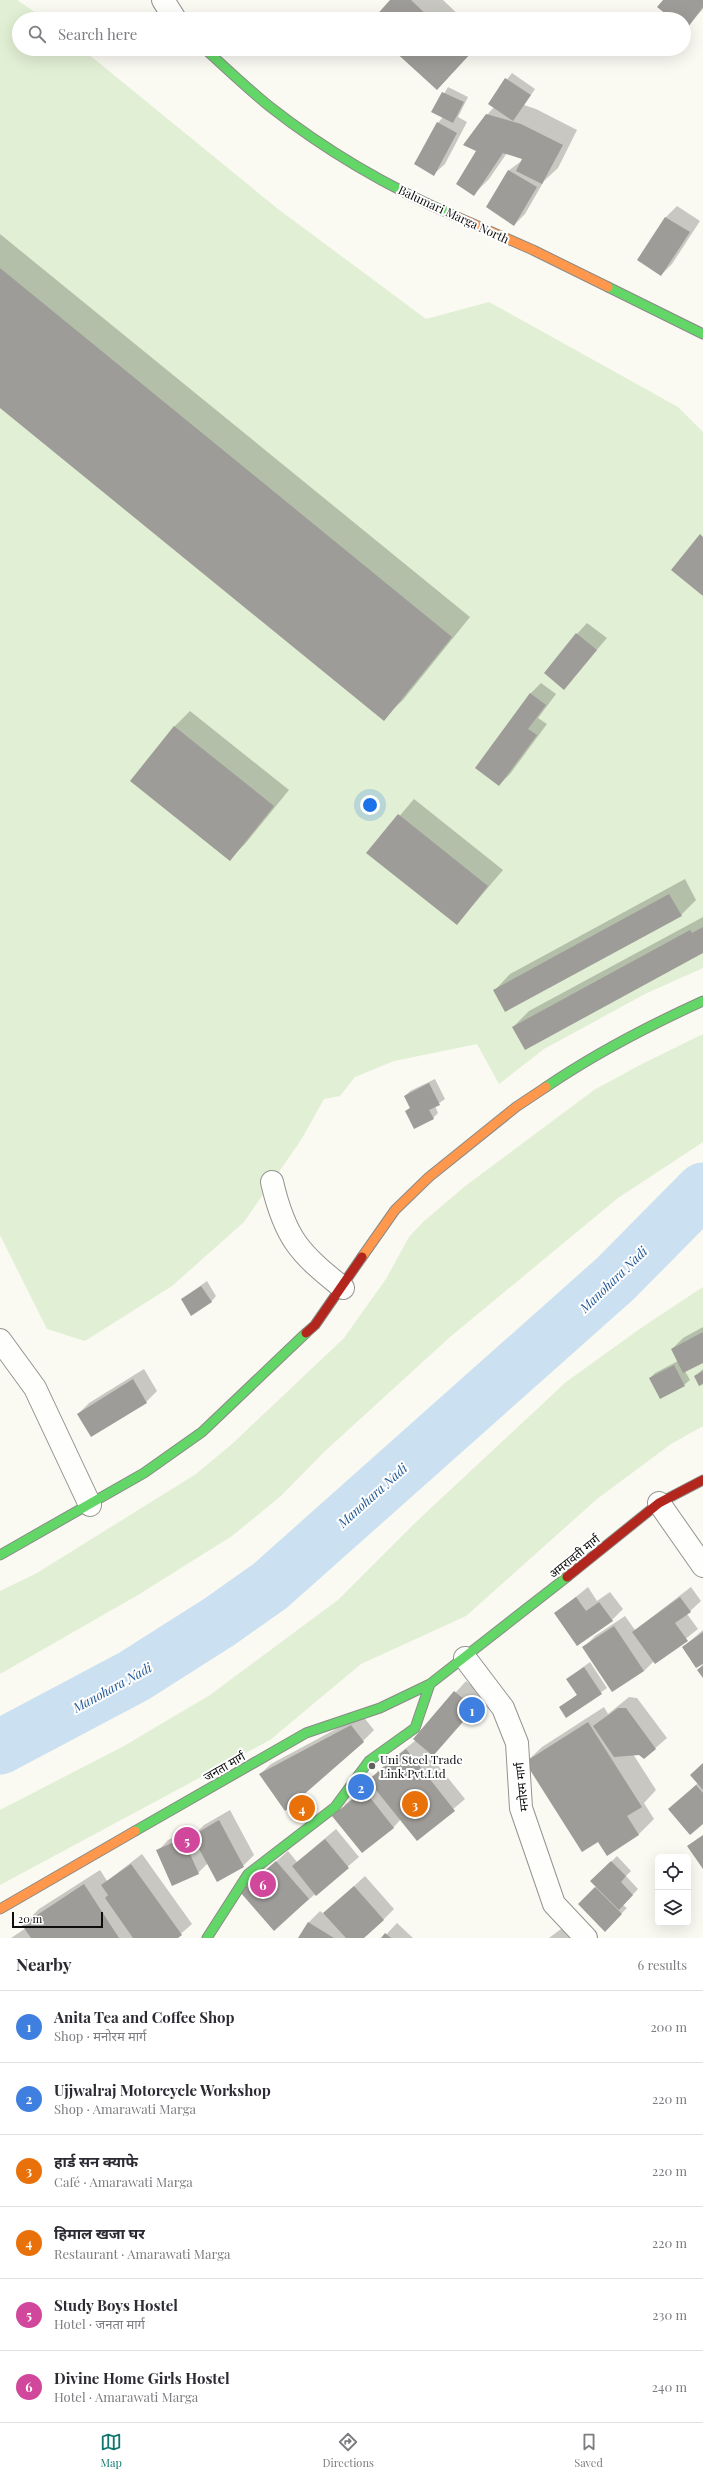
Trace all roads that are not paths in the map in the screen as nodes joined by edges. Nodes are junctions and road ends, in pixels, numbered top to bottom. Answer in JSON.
{"nodes":[{"id":1,"x":163,"y":0,"type":"edge"},
{"id":2,"x":171,"y":12,"type":"edge"},
{"id":3,"x":213,"y":56,"type":"edge"},
{"id":4,"x":703,"y":334,"type":"edge"},
{"id":5,"x":703,"y":1001,"type":"edge"},
{"id":6,"x":272,"y":1182,"type":"dead end"},
{"id":7,"x":343,"y":1288,"type":"junction"},
{"id":8,"x":0,"y":1340,"type":"edge"},
{"id":9,"x":703,"y":1480,"type":"edge"},
{"id":10,"x":659,"y":1503,"type":"junction"},
{"id":11,"x":90,"y":1505,"type":"junction"},
{"id":12,"x":0,"y":1555,"type":"edge"},
{"id":13,"x":703,"y":1566,"type":"edge"},
{"id":14,"x":465,"y":1658,"type":"junction"},
{"id":15,"x":430,"y":1684,"type":"junction"},
{"id":16,"x":0,"y":1909,"type":"edge"},
{"id":17,"x":208,"y":1938,"type":"edge"},
{"id":18,"x":586,"y":1938,"type":"edge"}],
"edges":[{"from":1,"to":2,"type":"street"},
{"from":3,"to":4,"type":"main road","name":"Balumari Marga North"},
{"from":5,"to":7,"type":"main road"},
{"from":6,"to":7,"type":"street"},
{"from":7,"to":11,"type":"main road"},
{"from":8,"to":11,"type":"street"},
{"from":9,"to":10,"type":"main road","name":"अमरावती मार्ग"},
{"from":10,"to":13,"type":"street"},
{"from":10,"to":14,"type":"main road","name":"अमरावती मार्ग"},
{"from":11,"to":12,"type":"main road"},
{"from":14,"to":15,"type":"main road","name":"जनता मार्ग"},
{"from":14,"to":18,"type":"street","name":"मनोरम मार्ग"},
{"from":15,"to":16,"type":"main road","name":"जनता मार्ग"},
{"from":15,"to":17,"type":"main road"}]}
